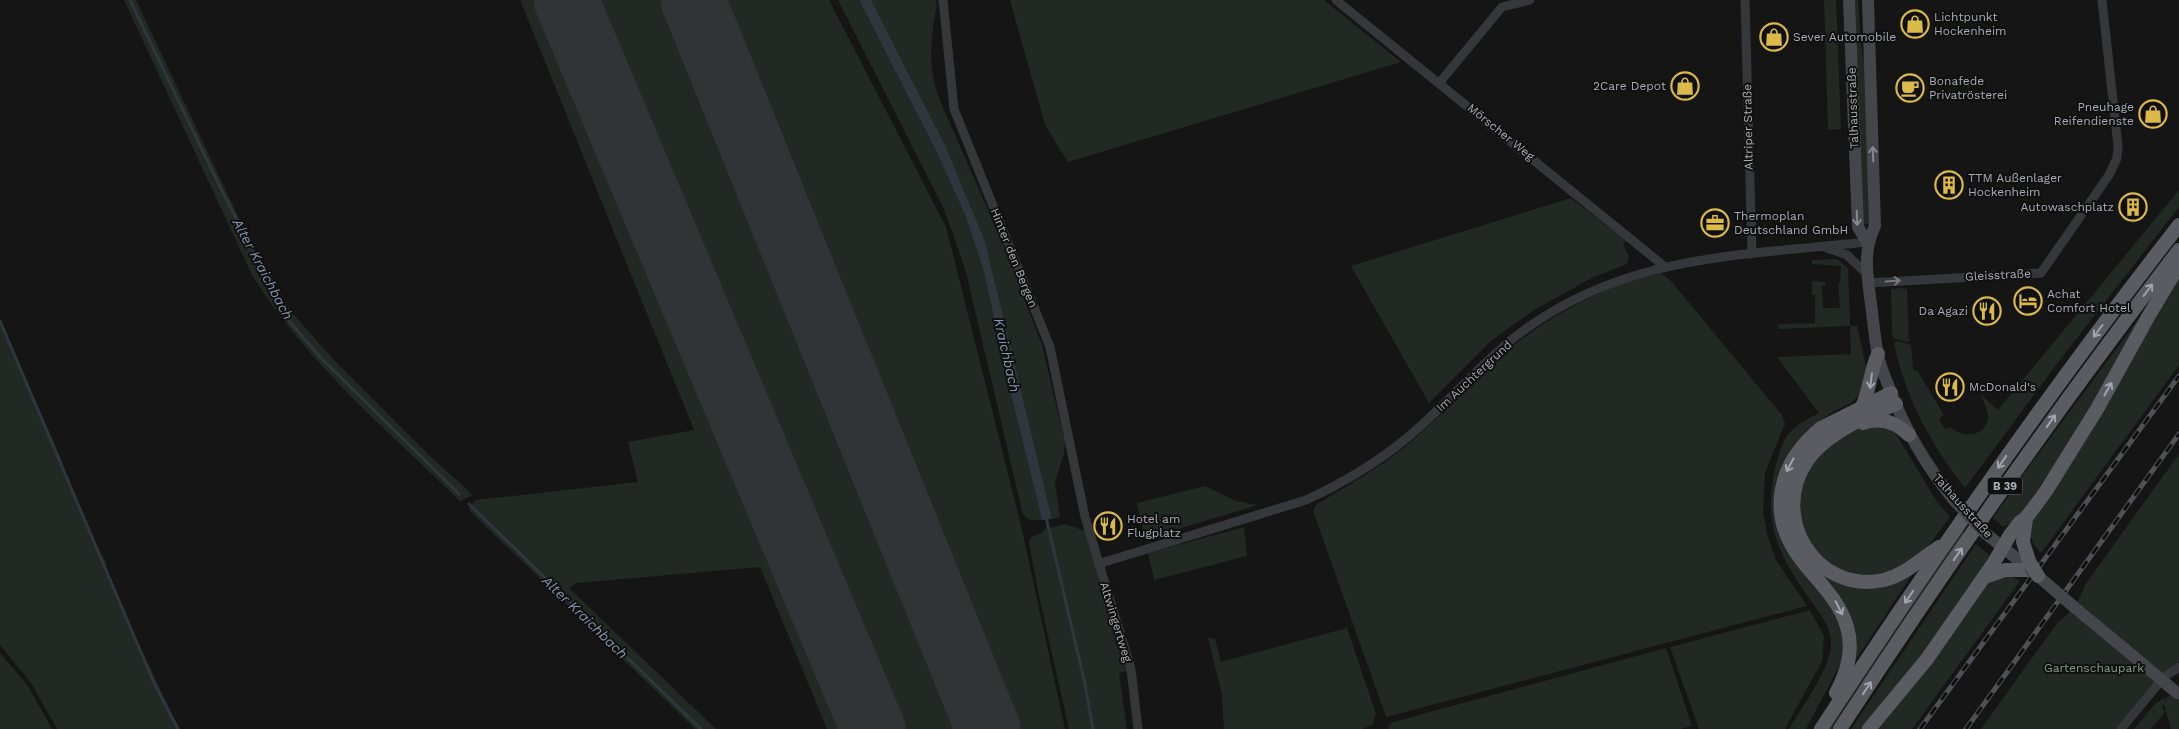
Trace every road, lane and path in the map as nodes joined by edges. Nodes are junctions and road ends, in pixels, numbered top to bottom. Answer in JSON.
{"nodes":[{"id":1,"x":943,"y":0,"type":"edge"},
{"id":2,"x":1336,"y":0,"type":"edge"},
{"id":3,"x":1530,"y":0,"type":"edge"},
{"id":4,"x":1745,"y":0,"type":"edge"},
{"id":5,"x":1849,"y":0,"type":"edge"},
{"id":6,"x":1868,"y":0,"type":"edge"},
{"id":7,"x":2102,"y":0,"type":"edge"},
{"id":8,"x":1501,"y":3,"type":"edge"},
{"id":9,"x":1440,"y":82,"type":"junction"},
{"id":10,"x":2179,"y":224,"type":"edge"},
{"id":11,"x":1867,"y":242,"type":"junction"},
{"id":12,"x":1824,"y":247,"type":"junction"},
{"id":13,"x":2179,"y":250,"type":"edge"},
{"id":14,"x":1752,"y":254,"type":"junction"},
{"id":15,"x":2179,"y":265,"type":"edge"},
{"id":16,"x":1664,"y":266,"type":"junction"},
{"id":17,"x":1868,"y":279,"type":"junction"},
{"id":18,"x":1878,"y":354,"type":"junction"},
{"id":19,"x":1894,"y":398,"type":"junction"},
{"id":20,"x":1862,"y":407,"type":"junction"},
{"id":21,"x":1853,"y":426,"type":"junction"},
{"id":22,"x":1910,"y":435,"type":"junction"},
{"id":23,"x":1086,"y":517,"type":"joint"},
{"id":24,"x":2026,"y":518,"type":"junction"},
{"id":25,"x":1946,"y":543,"type":"junction"},
{"id":26,"x":2003,"y":547,"type":"junction"},
{"id":27,"x":1098,"y":564,"type":"junction"},
{"id":28,"x":2033,"y":569,"type":"junction"},
{"id":29,"x":1984,"y":578,"type":"junction"},
{"id":30,"x":2179,"y":667,"type":"edge"},
{"id":31,"x":2178,"y":694,"type":"edge"},
{"id":32,"x":1138,"y":729,"type":"edge"},
{"id":33,"x":1820,"y":729,"type":"edge"},
{"id":34,"x":1840,"y":729,"type":"edge"},
{"id":35,"x":1869,"y":729,"type":"edge"},
{"id":36,"x":2121,"y":729,"type":"edge"}],
"edges":[{"from":1,"to":23,"type":"street","name":"Hinter den Bergen"},
{"from":2,"to":9,"type":"street","name":"Mörscher Weg"},
{"from":3,"to":8,"type":"street"},
{"from":4,"to":14,"type":"street","name":"Altriper Straße"},
{"from":5,"to":11,"type":"main road","name":"Talhausstraße","one_way":true},
{"from":11,"to":6,"type":"main road","name":"Talhausstraße","one_way":true},
{"from":17,"to":7,"type":"street","name":"Gleisstraße","one_way":true},
{"from":8,"to":9,"type":"street"},
{"from":9,"to":16,"type":"street","name":"Mörscher Weg"},
{"from":10,"to":25,"type":"highway","number":"B 39","one_way":true},
{"from":11,"to":12,"type":"street","name":"Im Auchtergrund"},
{"from":11,"to":17,"type":"main road","name":"Talhausstraße"},
{"from":12,"to":14,"type":"street","name":"Im Auchtergrund"},
{"from":12,"to":17,"type":"street"},
{"from":34,"to":13,"type":"highway","number":"B 39","one_way":true},
{"from":14,"to":16,"type":"street","name":"Im Auchtergrund"},
{"from":24,"to":15,"type":"highway","number":"B 39","one_way":true},
{"from":16,"to":27,"type":"street","name":"Im Auchtergrund"},
{"from":17,"to":18,"type":"main road","name":"Talhausstraße"},
{"from":18,"to":19,"type":"main road","name":"Talhausstraße"},
{"from":18,"to":20,"type":"highway","one_way":true},
{"from":19,"to":20,"type":"highway"},
{"from":19,"to":21,"type":"highway"},
{"from":19,"to":22,"type":"main road","name":"Talhausstraße"},
{"from":20,"to":33,"type":"highway","one_way":true},
{"from":21,"to":22,"type":"highway"},
{"from":21,"to":25,"type":"highway"},
{"from":22,"to":26,"type":"main road","name":"Talhausstraße","bridge":true},
{"from":23,"to":27,"type":"street","name":"Altwingertweg"},
{"from":24,"to":26,"type":"highway","number":"B 39"},
{"from":24,"to":28,"type":"highway"},
{"from":25,"to":33,"type":"highway","number":"B 39","one_way":true},
{"from":26,"to":28,"type":"main road","name":"Talhausstraße"},
{"from":26,"to":29,"type":"highway"},
{"from":27,"to":32,"type":"street","name":"Altwingertweg"},
{"from":28,"to":29,"type":"highway"},
{"from":28,"to":31,"type":"main road","name":"Talhausstraße","bridge":true},
{"from":29,"to":35,"type":"highway"},
{"from":30,"to":36,"type":"street"}]}
